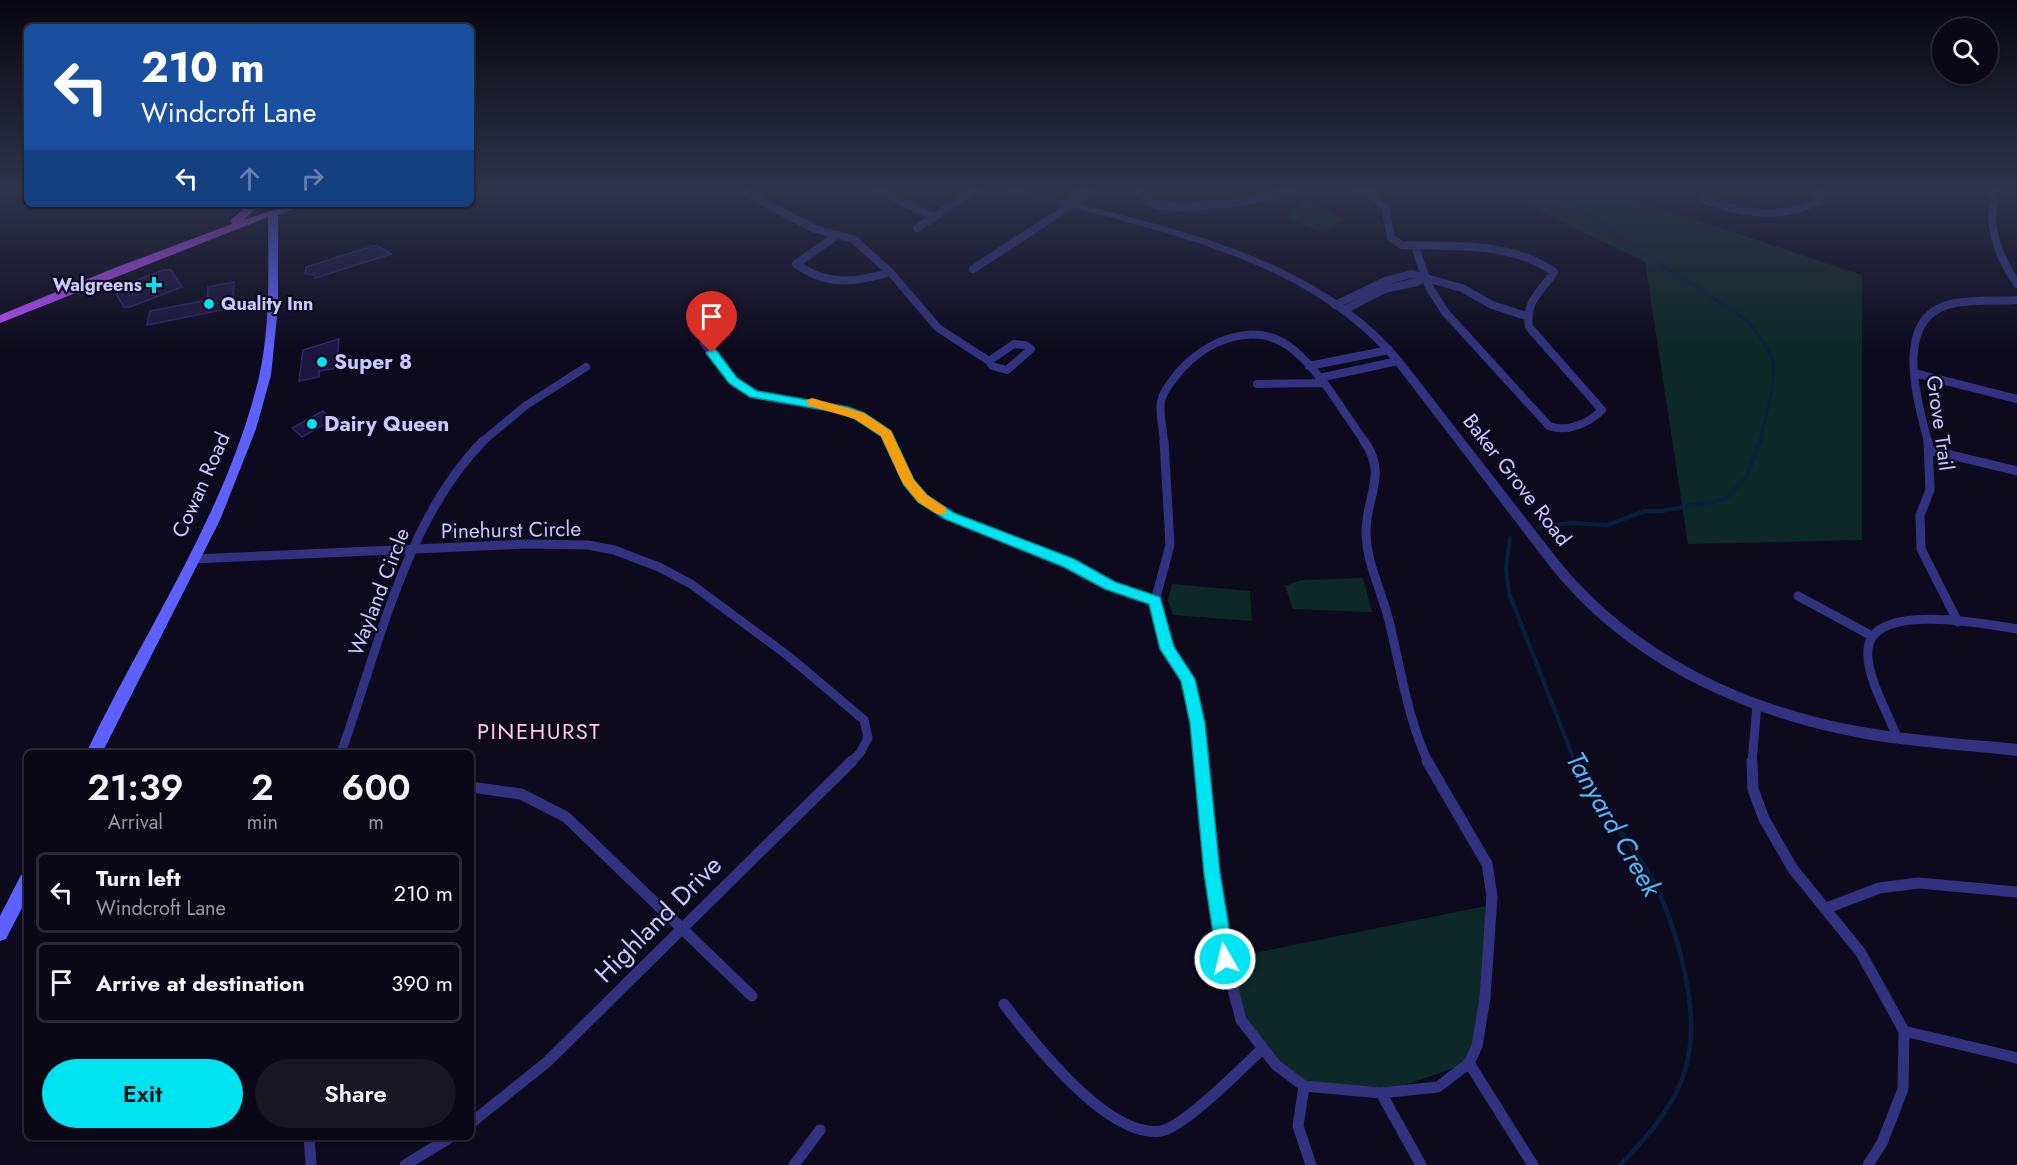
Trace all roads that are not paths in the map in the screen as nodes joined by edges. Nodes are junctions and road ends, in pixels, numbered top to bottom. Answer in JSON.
{"nodes":[{"id":1,"x":191,"y":242,"type":"edge"},
{"id":2,"x":274,"y":242,"type":"edge"},
{"id":3,"x":827,"y":242,"type":"edge"},
{"id":4,"x":858,"y":242,"type":"edge"},
{"id":5,"x":1013,"y":242,"type":"edge"},
{"id":6,"x":1199,"y":242,"type":"edge"},
{"id":7,"x":1398,"y":242,"type":"edge"},
{"id":8,"x":1995,"y":242,"type":"edge"},
{"id":9,"x":1415,"y":246,"type":"junction"},
{"id":10,"x":973,"y":269,"type":"dead end"},
{"id":11,"x":890,"y":272,"type":"junction"},
{"id":12,"x":1425,"y":277,"type":"junction"},
{"id":13,"x":2017,"y":284,"type":"edge"},
{"id":14,"x":2017,"y":300,"type":"edge"},
{"id":15,"x":1340,"y":307,"type":"junction"},
{"id":16,"x":1526,"y":316,"type":"junction"},
{"id":17,"x":0,"y":319,"type":"edge"},
{"id":18,"x":704,"y":343,"type":"dead end"},
{"id":19,"x":1389,"y":350,"type":"junction"},
{"id":20,"x":989,"y":361,"type":"junction"},
{"id":21,"x":1398,"y":361,"type":"junction"},
{"id":22,"x":1309,"y":366,"type":"junction"},
{"id":23,"x":586,"y":367,"type":"dead end"},
{"id":24,"x":1914,"y":373,"type":"junction"},
{"id":25,"x":1320,"y":380,"type":"junction"},
{"id":26,"x":1257,"y":384,"type":"dead end"},
{"id":27,"x":2017,"y":399,"type":"edge"},
{"id":28,"x":1930,"y":450,"type":"junction"},
{"id":29,"x":2017,"y":471,"type":"edge"},
{"id":30,"x":411,"y":551,"type":"junction"},
{"id":31,"x":193,"y":559,"type":"junction"},
{"id":32,"x":1798,"y":596,"type":"dead end"},
{"id":33,"x":1155,"y":601,"type":"junction"},
{"id":34,"x":1958,"y":622,"type":"junction"},
{"id":35,"x":2017,"y":629,"type":"edge"},
{"id":36,"x":1872,"y":636,"type":"junction"},
{"id":37,"x":1757,"y":705,"type":"junction"},
{"id":38,"x":1897,"y":737,"type":"junction"},
{"id":39,"x":868,"y":738,"type":"joint"},
{"id":40,"x":95,"y":750,"type":"edge"},
{"id":41,"x":342,"y":750,"type":"edge"},
{"id":42,"x":2017,"y":750,"type":"edge"},
{"id":43,"x":474,"y":787,"type":"edge"},
{"id":44,"x":24,"y":887,"type":"edge"},
{"id":45,"x":2017,"y":892,"type":"edge"},
{"id":46,"x":1827,"y":908,"type":"junction"},
{"id":47,"x":683,"y":928,"type":"junction"},
{"id":48,"x":0,"y":933,"type":"edge"},
{"id":49,"x":752,"y":996,"type":"dead end"},
{"id":50,"x":1004,"y":1005,"type":"dead end"},
{"id":51,"x":1904,"y":1031,"type":"junction"},
{"id":52,"x":1261,"y":1050,"type":"junction"},
{"id":53,"x":2017,"y":1058,"type":"edge"},
{"id":54,"x":1469,"y":1063,"type":"junction"},
{"id":55,"x":1304,"y":1086,"type":"junction"},
{"id":56,"x":1381,"y":1094,"type":"junction"},
{"id":57,"x":474,"y":1121,"type":"edge"},
{"id":58,"x":820,"y":1130,"type":"dead end"},
{"id":59,"x":309,"y":1140,"type":"edge"},
{"id":60,"x":446,"y":1140,"type":"edge"},
{"id":61,"x":311,"y":1165,"type":"edge"},
{"id":62,"x":405,"y":1165,"type":"edge"},
{"id":63,"x":794,"y":1165,"type":"edge"},
{"id":64,"x":1311,"y":1165,"type":"edge"},
{"id":65,"x":1421,"y":1165,"type":"edge"},
{"id":66,"x":1533,"y":1165,"type":"edge"},
{"id":67,"x":1868,"y":1165,"type":"edge"}],
"edges":[{"from":1,"to":17,"type":"main road"},
{"from":2,"to":31,"type":"main road","name":"Cowan Road"},
{"from":3,"to":11,"type":"street"},
{"from":4,"to":11,"type":"street"},
{"from":5,"to":10,"type":"street"},
{"from":6,"to":15,"type":"street","name":"Baker Grove Road"},
{"from":7,"to":9,"type":"street"},
{"from":8,"to":13,"type":"street"},
{"from":9,"to":12,"type":"street"},
{"from":9,"to":16,"type":"street"},
{"from":11,"to":20,"type":"street"},
{"from":12,"to":15,"type":"street"},
{"from":12,"to":15,"type":"street"},
{"from":12,"to":16,"type":"street"},
{"from":12,"to":16,"type":"street"},
{"from":14,"to":24,"type":"street","name":"Grove Trail"},
{"from":15,"to":19,"type":"street","name":"Baker Grove Road"},
{"from":18,"to":33,"type":"street"},
{"from":19,"to":21,"type":"street","name":"Baker Grove Road"},
{"from":19,"to":22,"type":"street"},
{"from":20,"to":20,"type":"street"},
{"from":21,"to":25,"type":"street"},
{"from":21,"to":37,"type":"street","name":"Baker Grove Road"},
{"from":22,"to":25,"type":"street"},
{"from":22,"to":33,"type":"street"},
{"from":23,"to":30,"type":"street","name":"Wayland Circle"},
{"from":24,"to":27,"type":"street"},
{"from":24,"to":28,"type":"street","name":"Grove Trail"},
{"from":25,"to":26,"type":"street"},
{"from":25,"to":54,"type":"street"},
{"from":28,"to":29,"type":"street"},
{"from":28,"to":34,"type":"street","name":"Grove Trail"},
{"from":30,"to":31,"type":"street","name":"Pinehurst Circle"},
{"from":30,"to":39,"type":"street","name":"Pinehurst Circle"},
{"from":30,"to":41,"type":"street","name":"Wayland Circle"},
{"from":31,"to":40,"type":"main road","name":"Cowan Road"},
{"from":32,"to":36,"type":"street"},
{"from":33,"to":52,"type":"street"},
{"from":34,"to":35,"type":"street"},
{"from":34,"to":36,"type":"street"},
{"from":36,"to":38,"type":"street"},
{"from":37,"to":38,"type":"street","name":"Baker Grove Road"},
{"from":37,"to":46,"type":"street"},
{"from":38,"to":42,"type":"street","name":"Baker Grove Road"},
{"from":39,"to":47,"type":"street","name":"Highland Drive"},
{"from":43,"to":47,"type":"street"},
{"from":44,"to":48,"type":"main road"},
{"from":45,"to":46,"type":"street"},
{"from":46,"to":51,"type":"street"},
{"from":47,"to":49,"type":"street"},
{"from":47,"to":57,"type":"street","name":"Highland Drive"},
{"from":50,"to":52,"type":"street"},
{"from":51,"to":53,"type":"street"},
{"from":51,"to":67,"type":"street"},
{"from":52,"to":55,"type":"street"},
{"from":54,"to":56,"type":"street"},
{"from":54,"to":66,"type":"street"},
{"from":55,"to":56,"type":"street"},
{"from":55,"to":64,"type":"street"},
{"from":56,"to":65,"type":"street"},
{"from":58,"to":63,"type":"street"},
{"from":59,"to":61,"type":"street"},
{"from":60,"to":62,"type":"street"}]}
